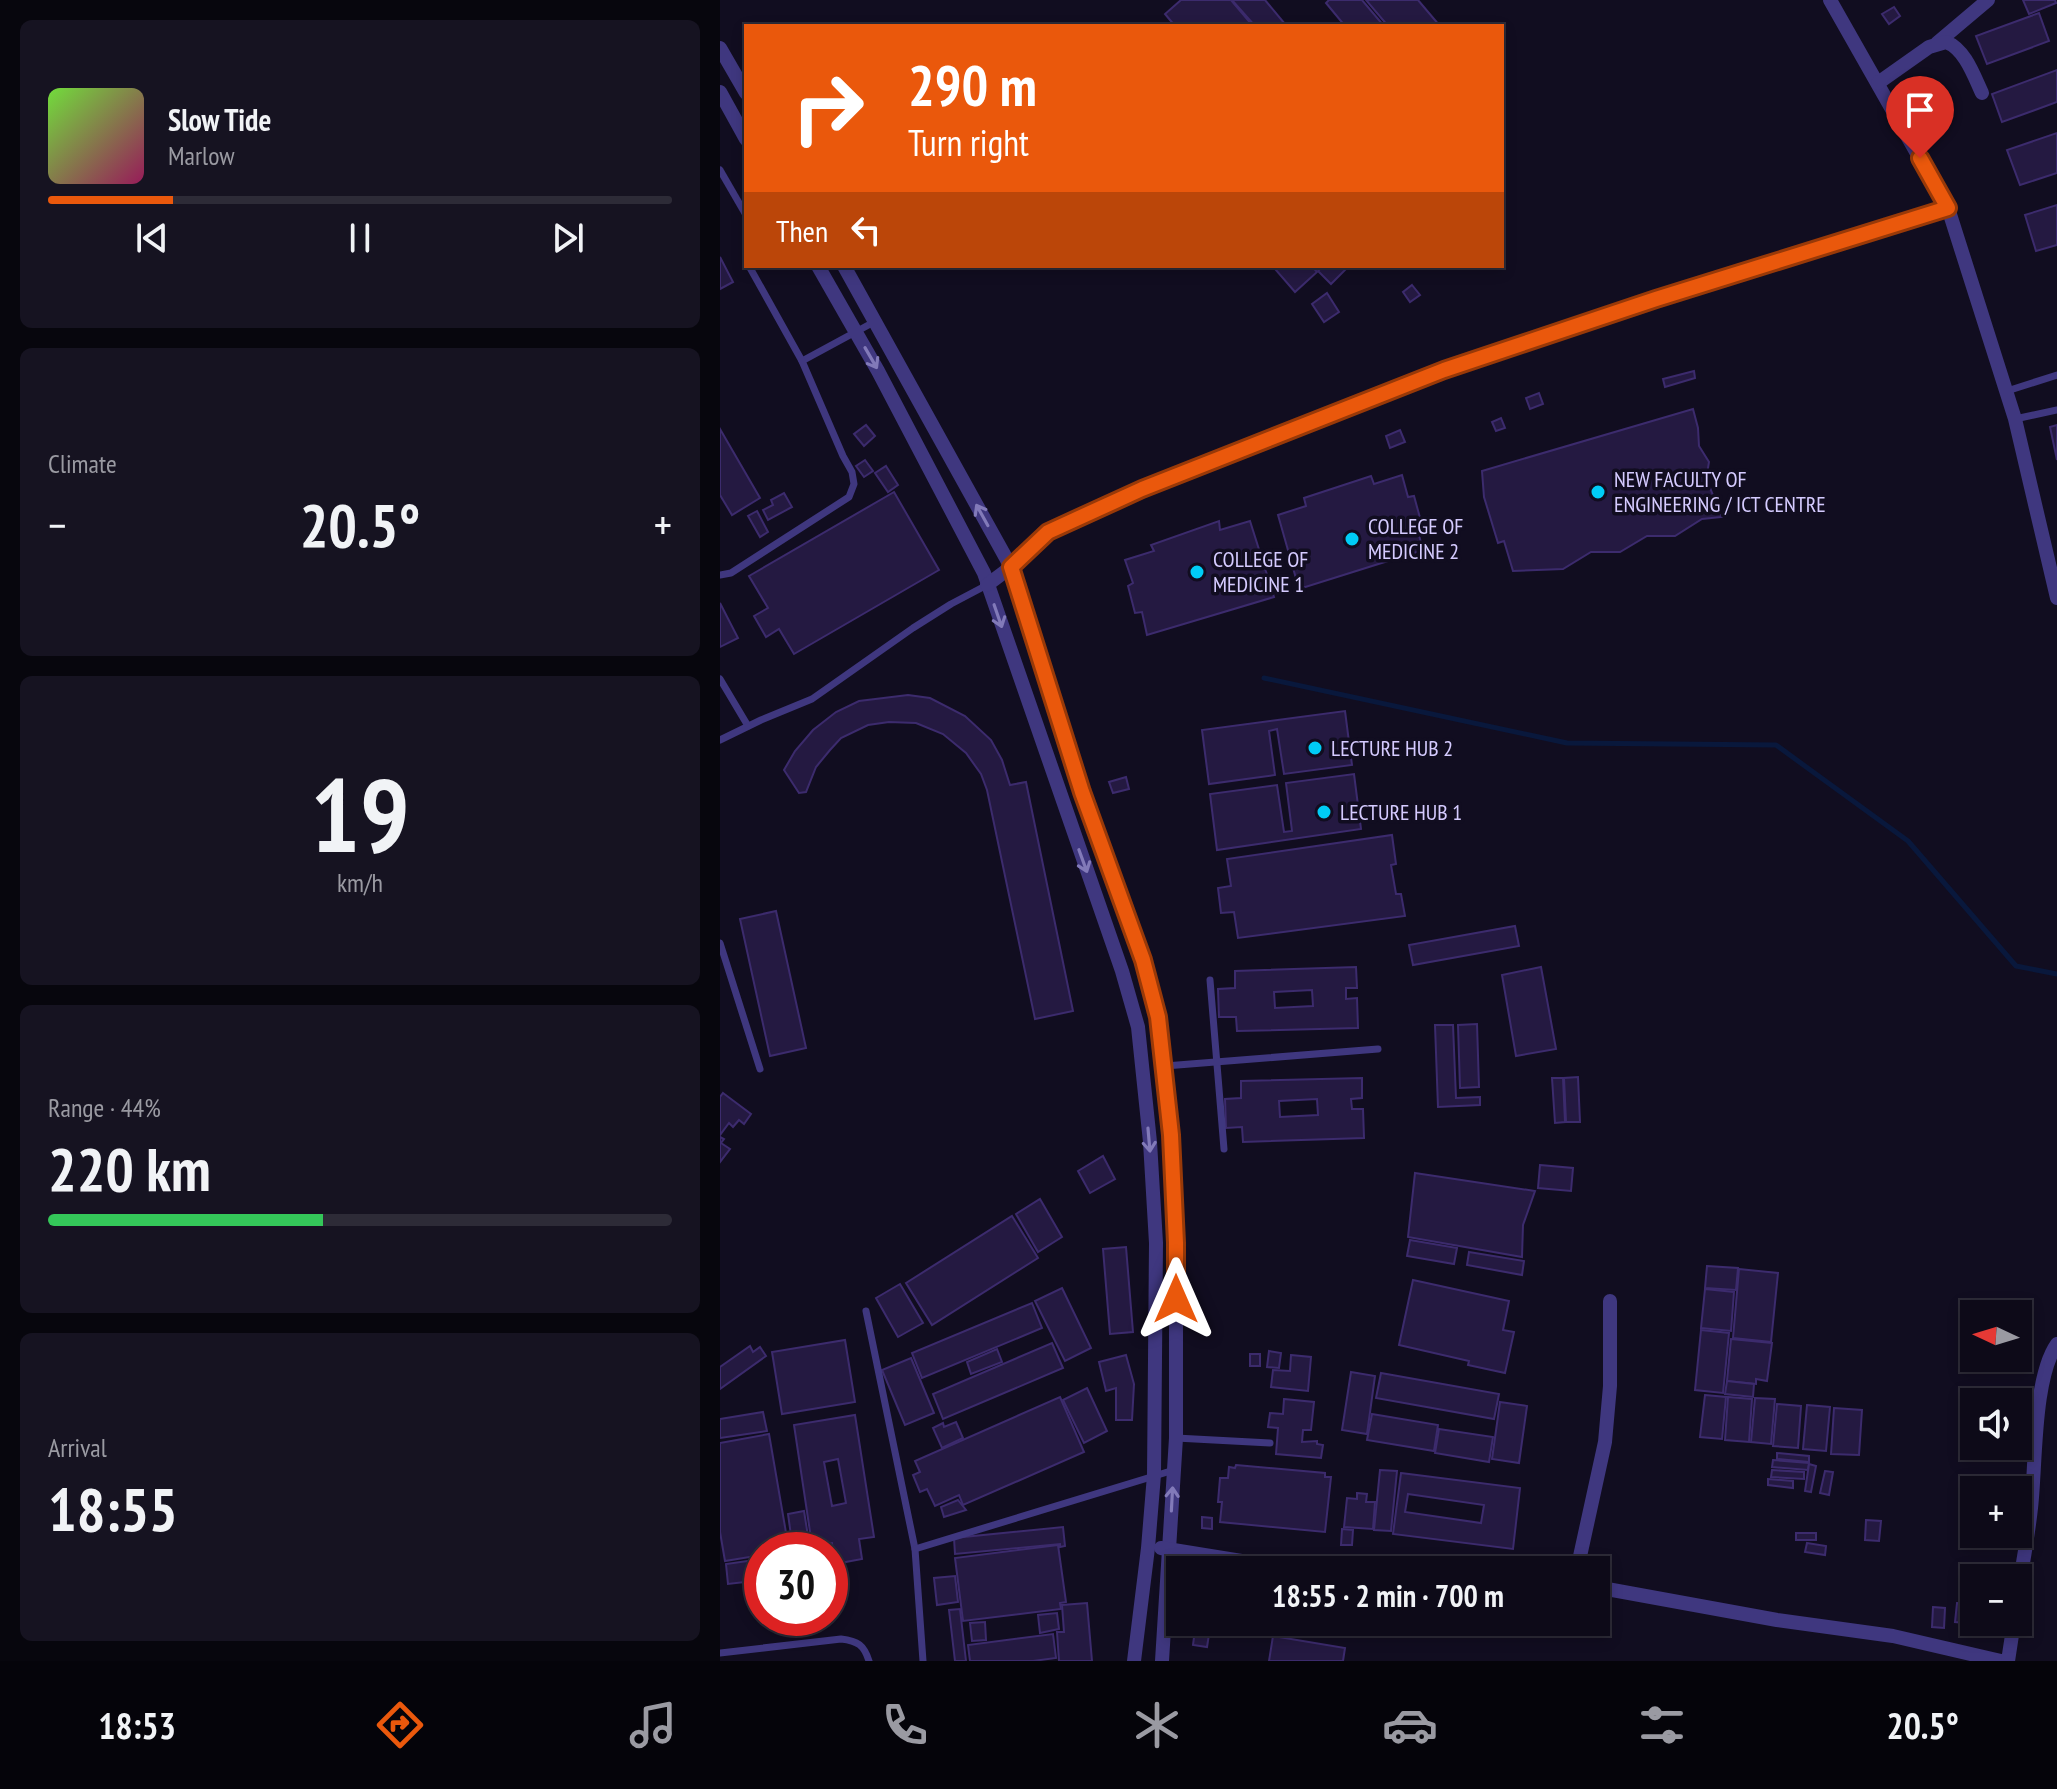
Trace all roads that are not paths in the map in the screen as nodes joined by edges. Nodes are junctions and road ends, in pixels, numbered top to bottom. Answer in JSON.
{"nodes":[{"id":1,"x":1830,"y":0,"type":"edge"},
{"id":2,"x":1988,"y":0,"type":"edge"},
{"id":3,"x":1937,"y":43,"type":"junction"},
{"id":4,"x":720,"y":48,"type":"edge"},
{"id":5,"x":1878,"y":83,"type":"junction"},
{"id":6,"x":744,"y":90,"type":"edge"},
{"id":7,"x":720,"y":92,"type":"edge"},
{"id":8,"x":1982,"y":93,"type":"dead end"},
{"id":9,"x":744,"y":135,"type":"edge"},
{"id":10,"x":720,"y":170,"type":"edge"},
{"id":11,"x":1948,"y":208,"type":"junction"},
{"id":12,"x":744,"y":212,"type":"edge"},
{"id":13,"x":750,"y":268,"type":"edge"},
{"id":14,"x":819,"y":268,"type":"edge"},
{"id":15,"x":845,"y":268,"type":"edge"},
{"id":16,"x":875,"y":321,"type":"junction"},
{"id":17,"x":856,"y":332,"type":"junction"},
{"id":18,"x":802,"y":361,"type":"junction"},
{"id":19,"x":2057,"y":375,"type":"edge"},
{"id":20,"x":2007,"y":391,"type":"junction"},
{"id":21,"x":2057,"y":410,"type":"edge"},
{"id":22,"x":2015,"y":419,"type":"junction"},
{"id":23,"x":1011,"y":567,"type":"junction"},
{"id":24,"x":720,"y":575,"type":"edge"},
{"id":25,"x":987,"y":585,"type":"junction"},
{"id":26,"x":2057,"y":598,"type":"edge"},
{"id":27,"x":720,"y":679,"type":"edge"},
{"id":28,"x":748,"y":726,"type":"junction"},
{"id":29,"x":720,"y":740,"type":"edge"},
{"id":30,"x":720,"y":943,"type":"edge"},
{"id":31,"x":1210,"y":980,"type":"dead end"},
{"id":32,"x":1378,"y":1049,"type":"dead end"},
{"id":33,"x":1217,"y":1062,"type":"junction"},
{"id":34,"x":1164,"y":1066,"type":"junction"},
{"id":35,"x":760,"y":1069,"type":"dead end"},
{"id":36,"x":1168,"y":1108,"type":"junction"},
{"id":37,"x":1146,"y":1111,"type":"junction"},
{"id":38,"x":1224,"y":1149,"type":"dead end"},
{"id":39,"x":1610,"y":1301,"type":"dead end"},
{"id":40,"x":866,"y":1311,"type":"dead end"},
{"id":41,"x":2057,"y":1344,"type":"edge"},
{"id":42,"x":1176,"y":1438,"type":"junction"},
{"id":43,"x":1270,"y":1443,"type":"dead end"},
{"id":44,"x":1174,"y":1470,"type":"junction"},
{"id":45,"x":1154,"y":1475,"type":"junction"},
{"id":46,"x":1148,"y":1548,"type":"junction"},
{"id":47,"x":915,"y":1549,"type":"junction"},
{"id":48,"x":1169,"y":1549,"type":"junction"},
{"id":49,"x":1212,"y":1556,"type":"edge"},
{"id":50,"x":1580,"y":1556,"type":"edge"},
{"id":51,"x":2023,"y":1564,"type":"edge"},
{"id":52,"x":1610,"y":1590,"type":"edge"},
{"id":53,"x":2012,"y":1636,"type":"edge"},
{"id":54,"x":720,"y":1653,"type":"edge"},
{"id":55,"x":869,"y":1661,"type":"edge"},
{"id":56,"x":923,"y":1661,"type":"edge"},
{"id":57,"x":1134,"y":1661,"type":"edge"},
{"id":58,"x":1162,"y":1661,"type":"edge"},
{"id":59,"x":2001,"y":1661,"type":"edge"},
{"id":60,"x":2008,"y":1661,"type":"edge"}],
"edges":[{"from":1,"to":5,"type":"street"},
{"from":2,"to":3,"type":"street"},
{"from":3,"to":5,"type":"street"},
{"from":3,"to":8,"type":"street"},
{"from":4,"to":6,"type":"street"},
{"from":5,"to":11,"type":"street"},
{"from":7,"to":9,"type":"street"},
{"from":10,"to":12,"type":"lane"},
{"from":11,"to":20,"type":"street"},
{"from":11,"to":23,"type":"street"},
{"from":13,"to":18,"type":"lane"},
{"from":14,"to":17,"type":"street"},
{"from":15,"to":16,"type":"street"},
{"from":16,"to":17,"type":"lane"},
{"from":23,"to":16,"type":"street","one_way":true},
{"from":17,"to":18,"type":"lane"},
{"from":17,"to":25,"type":"street","one_way":true},
{"from":18,"to":24,"type":"lane"},
{"from":19,"to":20,"type":"lane"},
{"from":20,"to":22,"type":"street"},
{"from":21,"to":22,"type":"lane"},
{"from":22,"to":26,"type":"street"},
{"from":23,"to":25,"type":"street"},
{"from":23,"to":34,"type":"street"},
{"from":25,"to":28,"type":"lane"},
{"from":25,"to":37,"type":"street","one_way":true},
{"from":27,"to":28,"type":"lane"},
{"from":28,"to":29,"type":"lane"},
{"from":30,"to":35,"type":"lane"},
{"from":31,"to":33,"type":"lane"},
{"from":32,"to":33,"type":"lane"},
{"from":33,"to":34,"type":"lane"},
{"from":33,"to":38,"type":"lane"},
{"from":34,"to":36,"type":"street"},
{"from":36,"to":37,"type":"street"},
{"from":36,"to":42,"type":"street"},
{"from":37,"to":45,"type":"street","one_way":true},
{"from":39,"to":50,"type":"street"},
{"from":40,"to":47,"type":"lane"},
{"from":41,"to":51,"type":"street"},
{"from":42,"to":43,"type":"lane"},
{"from":42,"to":44,"type":"street"},
{"from":44,"to":45,"type":"lane"},
{"from":48,"to":44,"type":"street","one_way":true},
{"from":45,"to":46,"type":"street"},
{"from":45,"to":47,"type":"lane"},
{"from":46,"to":48,"type":"street"},
{"from":46,"to":57,"type":"street"},
{"from":47,"to":56,"type":"lane"},
{"from":48,"to":49,"type":"street"},
{"from":48,"to":58,"type":"street"},
{"from":52,"to":59,"type":"street"},
{"from":53,"to":60,"type":"street"},
{"from":54,"to":55,"type":"lane"}]}
